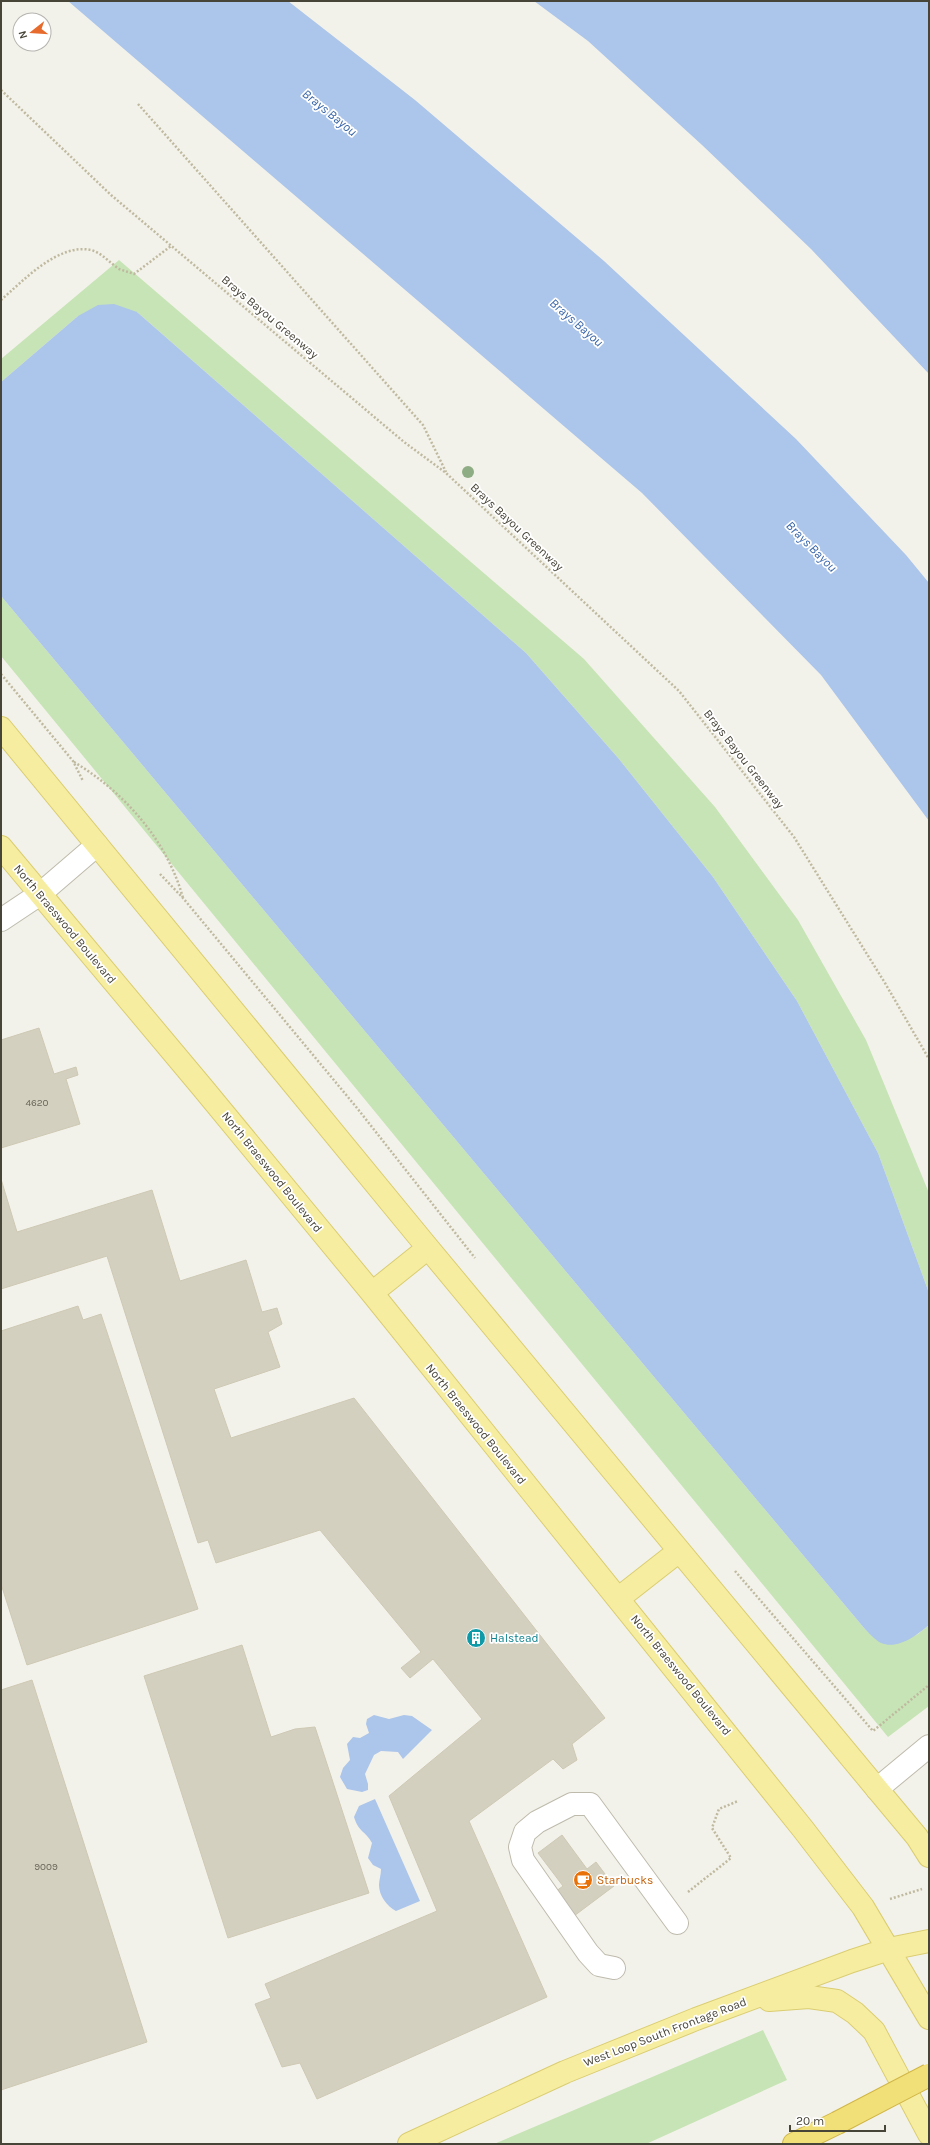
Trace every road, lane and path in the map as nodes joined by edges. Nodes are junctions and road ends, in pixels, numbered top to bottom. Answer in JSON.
{"nodes":[{"id":1,"x":1,"y":90,"type":"edge"},
{"id":2,"x":138,"y":104,"type":"dead end"},
{"id":3,"x":171,"y":246,"type":"junction"},
{"id":4,"x":1,"y":300,"type":"edge"},
{"id":5,"x":446,"y":472,"type":"junction"},
{"id":6,"x":1,"y":674,"type":"edge"},
{"id":7,"x":1,"y":728,"type":"edge"},
{"id":8,"x":97,"y":845,"type":"junction"},
{"id":9,"x":1,"y":847,"type":"edge"},
{"id":10,"x":40,"y":894,"type":"junction"},
{"id":11,"x":1,"y":920,"type":"edge"},
{"id":12,"x":929,"y":1059,"type":"edge"},
{"id":13,"x":428,"y":1248,"type":"junction"},
{"id":14,"x":479,"y":1263,"type":"dead end"},
{"id":15,"x":372,"y":1293,"type":"junction"},
{"id":16,"x":679,"y":1551,"type":"junction"},
{"id":17,"x":733,"y":1568,"type":"dead end"},
{"id":18,"x":619,"y":1598,"type":"junction"},
{"id":19,"x":929,"y":1685,"type":"edge"},
{"id":20,"x":929,"y":1746,"type":"edge"},
{"id":21,"x":877,"y":1789,"type":"junction"},
{"id":22,"x":738,"y":1801,"type":"dead end"},
{"id":23,"x":927,"y":1848,"type":"edge"},
{"id":24,"x":922,"y":1890,"type":"dead end"},
{"id":25,"x":890,"y":1899,"type":"dead end"},
{"id":26,"x":672,"y":1915,"type":"joint"},
{"id":27,"x":929,"y":1941,"type":"edge"},
{"id":28,"x":889,"y":1949,"type":"junction"},
{"id":29,"x":614,"y":1968,"type":"dead end"},
{"id":30,"x":743,"y":2002,"type":"junction"},
{"id":31,"x":929,"y":2018,"type":"edge"},
{"id":32,"x":929,"y":2075,"type":"edge"},
{"id":33,"x":929,"y":2134,"type":"edge"},
{"id":34,"x":409,"y":2144,"type":"edge"},
{"id":35,"x":794,"y":2144,"type":"edge"}],
"edges":[{"from":1,"to":3,"type":"path","name":"Brays Bayou Greenway"},
{"from":2,"to":5,"type":"path"},
{"from":3,"to":4,"type":"path"},
{"from":3,"to":5,"type":"path","name":"Brays Bayou Greenway"},
{"from":5,"to":12,"type":"path","name":"Brays Bayou Greenway"},
{"from":6,"to":14,"type":"path"},
{"from":7,"to":8,"type":"main road"},
{"from":8,"to":10,"type":"street"},
{"from":8,"to":13,"type":"main road"},
{"from":9,"to":10,"type":"main road","name":"North Braeswood Boulevard"},
{"from":10,"to":11,"type":"street"},
{"from":10,"to":15,"type":"main road","name":"North Braeswood Boulevard"},
{"from":13,"to":15,"type":"main road"},
{"from":13,"to":16,"type":"main road"},
{"from":15,"to":18,"type":"main road","name":"North Braeswood Boulevard"},
{"from":16,"to":18,"type":"main road"},
{"from":16,"to":21,"type":"main road"},
{"from":17,"to":19,"type":"path"},
{"from":18,"to":28,"type":"main road","name":"North Braeswood Boulevard"},
{"from":20,"to":21,"type":"street"},
{"from":21,"to":23,"type":"main road"},
{"from":22,"to":26,"type":"path"},
{"from":24,"to":25,"type":"path"},
{"from":26,"to":29,"type":"street"},
{"from":27,"to":28,"type":"main road","name":"West Loop South Frontage Road"},
{"from":28,"to":30,"type":"main road","name":"West Loop South Frontage Road"},
{"from":28,"to":31,"type":"main road","name":"North Braeswood Boulevard"},
{"from":30,"to":33,"type":"main road"},
{"from":30,"to":34,"type":"main road","name":"West Loop South Frontage Road"},
{"from":32,"to":35,"type":"highway","bridge":true}]}
